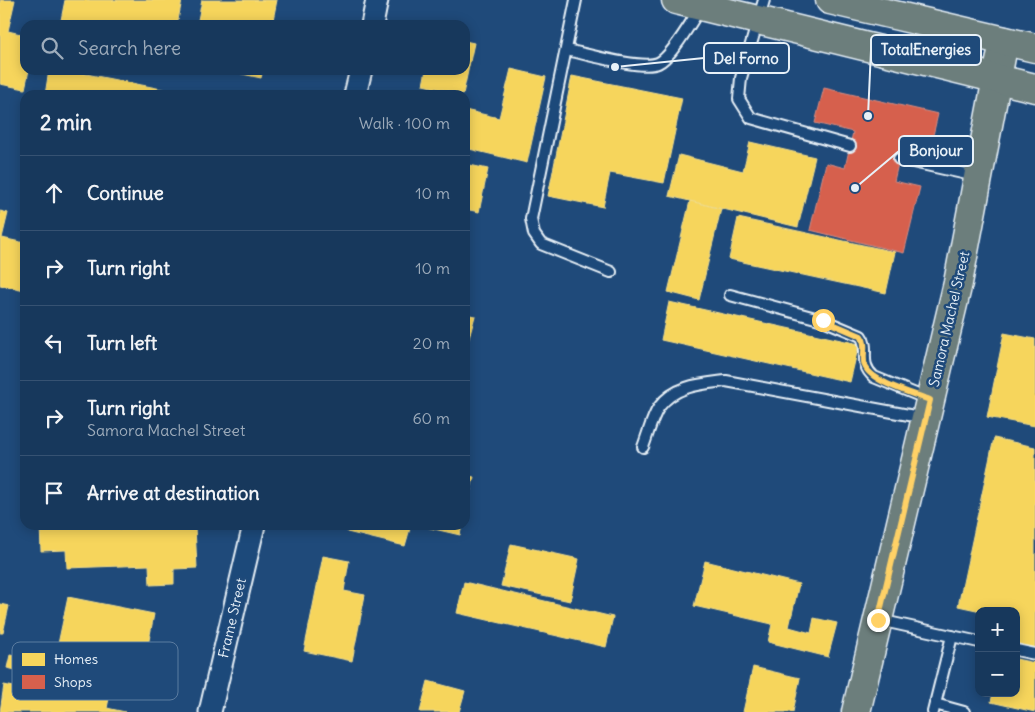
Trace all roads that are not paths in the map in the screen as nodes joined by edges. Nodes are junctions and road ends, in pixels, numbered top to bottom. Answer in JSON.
{"nodes":[{"id":1,"x":378,"y":0,"type":"edge"},
{"id":2,"x":576,"y":0,"type":"edge"},
{"id":3,"x":676,"y":0,"type":"edge"},
{"id":4,"x":830,"y":0,"type":"edge"},
{"id":5,"x":702,"y":6,"type":"junction"},
{"id":6,"x":761,"y":10,"type":"edge"},
{"id":7,"x":373,"y":20,"type":"edge"},
{"id":8,"x":1004,"y":41,"type":"junction"},
{"id":9,"x":1035,"y":48,"type":"edge"},
{"id":10,"x":567,"y":50,"type":"junction"},
{"id":11,"x":360,"y":75,"type":"edge"},
{"id":12,"x":998,"y":79,"type":"junction"},
{"id":13,"x":1035,"y":88,"type":"edge"},
{"id":14,"x":356,"y":90,"type":"edge"},
{"id":15,"x":850,"y":146,"type":"dead end"},
{"id":16,"x":899,"y":159,"type":"dead end"},
{"id":17,"x":979,"y":177,"type":"junction"},
{"id":18,"x":611,"y":272,"type":"dead end"},
{"id":19,"x":730,"y":295,"type":"dead end"},
{"id":20,"x":928,"y":409,"type":"junction"},
{"id":21,"x":643,"y":446,"type":"dead end"},
{"id":22,"x":253,"y":530,"type":"edge"},
{"id":23,"x":878,"y":620,"type":"junction"},
{"id":24,"x":952,"y":636,"type":"junction"},
{"id":25,"x":975,"y":641,"type":"edge"},
{"id":26,"x":1020,"y":651,"type":"edge"},
{"id":27,"x":1035,"y":654,"type":"edge"},
{"id":28,"x":934,"y":708,"type":"edge"},
{"id":29,"x":210,"y":712,"type":"edge"},
{"id":30,"x":856,"y":712,"type":"edge"},
{"id":31,"x":964,"y":712,"type":"edge"}],
"edges":[{"from":1,"to":7,"type":"street"},
{"from":2,"to":10,"type":"lane"},
{"from":3,"to":5,"type":"main road"},
{"from":4,"to":8,"type":"main road"},
{"from":5,"to":6,"type":"main road"},
{"from":5,"to":10,"type":"lane"},
{"from":6,"to":12,"type":"main road"},
{"from":6,"to":15,"type":"lane"},
{"from":8,"to":9,"type":"main road"},
{"from":8,"to":12,"type":"main road","name":"Samora Machel Street"},
{"from":10,"to":18,"type":"lane"},
{"from":11,"to":14,"type":"street"},
{"from":12,"to":13,"type":"main road"},
{"from":12,"to":17,"type":"main road","name":"Samora Machel Street"},
{"from":16,"to":17,"type":"lane"},
{"from":17,"to":20,"type":"main road","name":"Samora Machel Street"},
{"from":19,"to":20,"type":"lane"},
{"from":20,"to":21,"type":"lane"},
{"from":20,"to":23,"type":"main road","name":"Samora Machel Street"},
{"from":22,"to":29,"type":"street","name":"Frame Street"},
{"from":23,"to":24,"type":"lane"},
{"from":23,"to":30,"type":"main road","name":"Samora Machel Street"},
{"from":24,"to":25,"type":"lane"},
{"from":24,"to":28,"type":"lane"},
{"from":26,"to":27,"type":"lane"},
{"from":28,"to":31,"type":"lane"}]}
